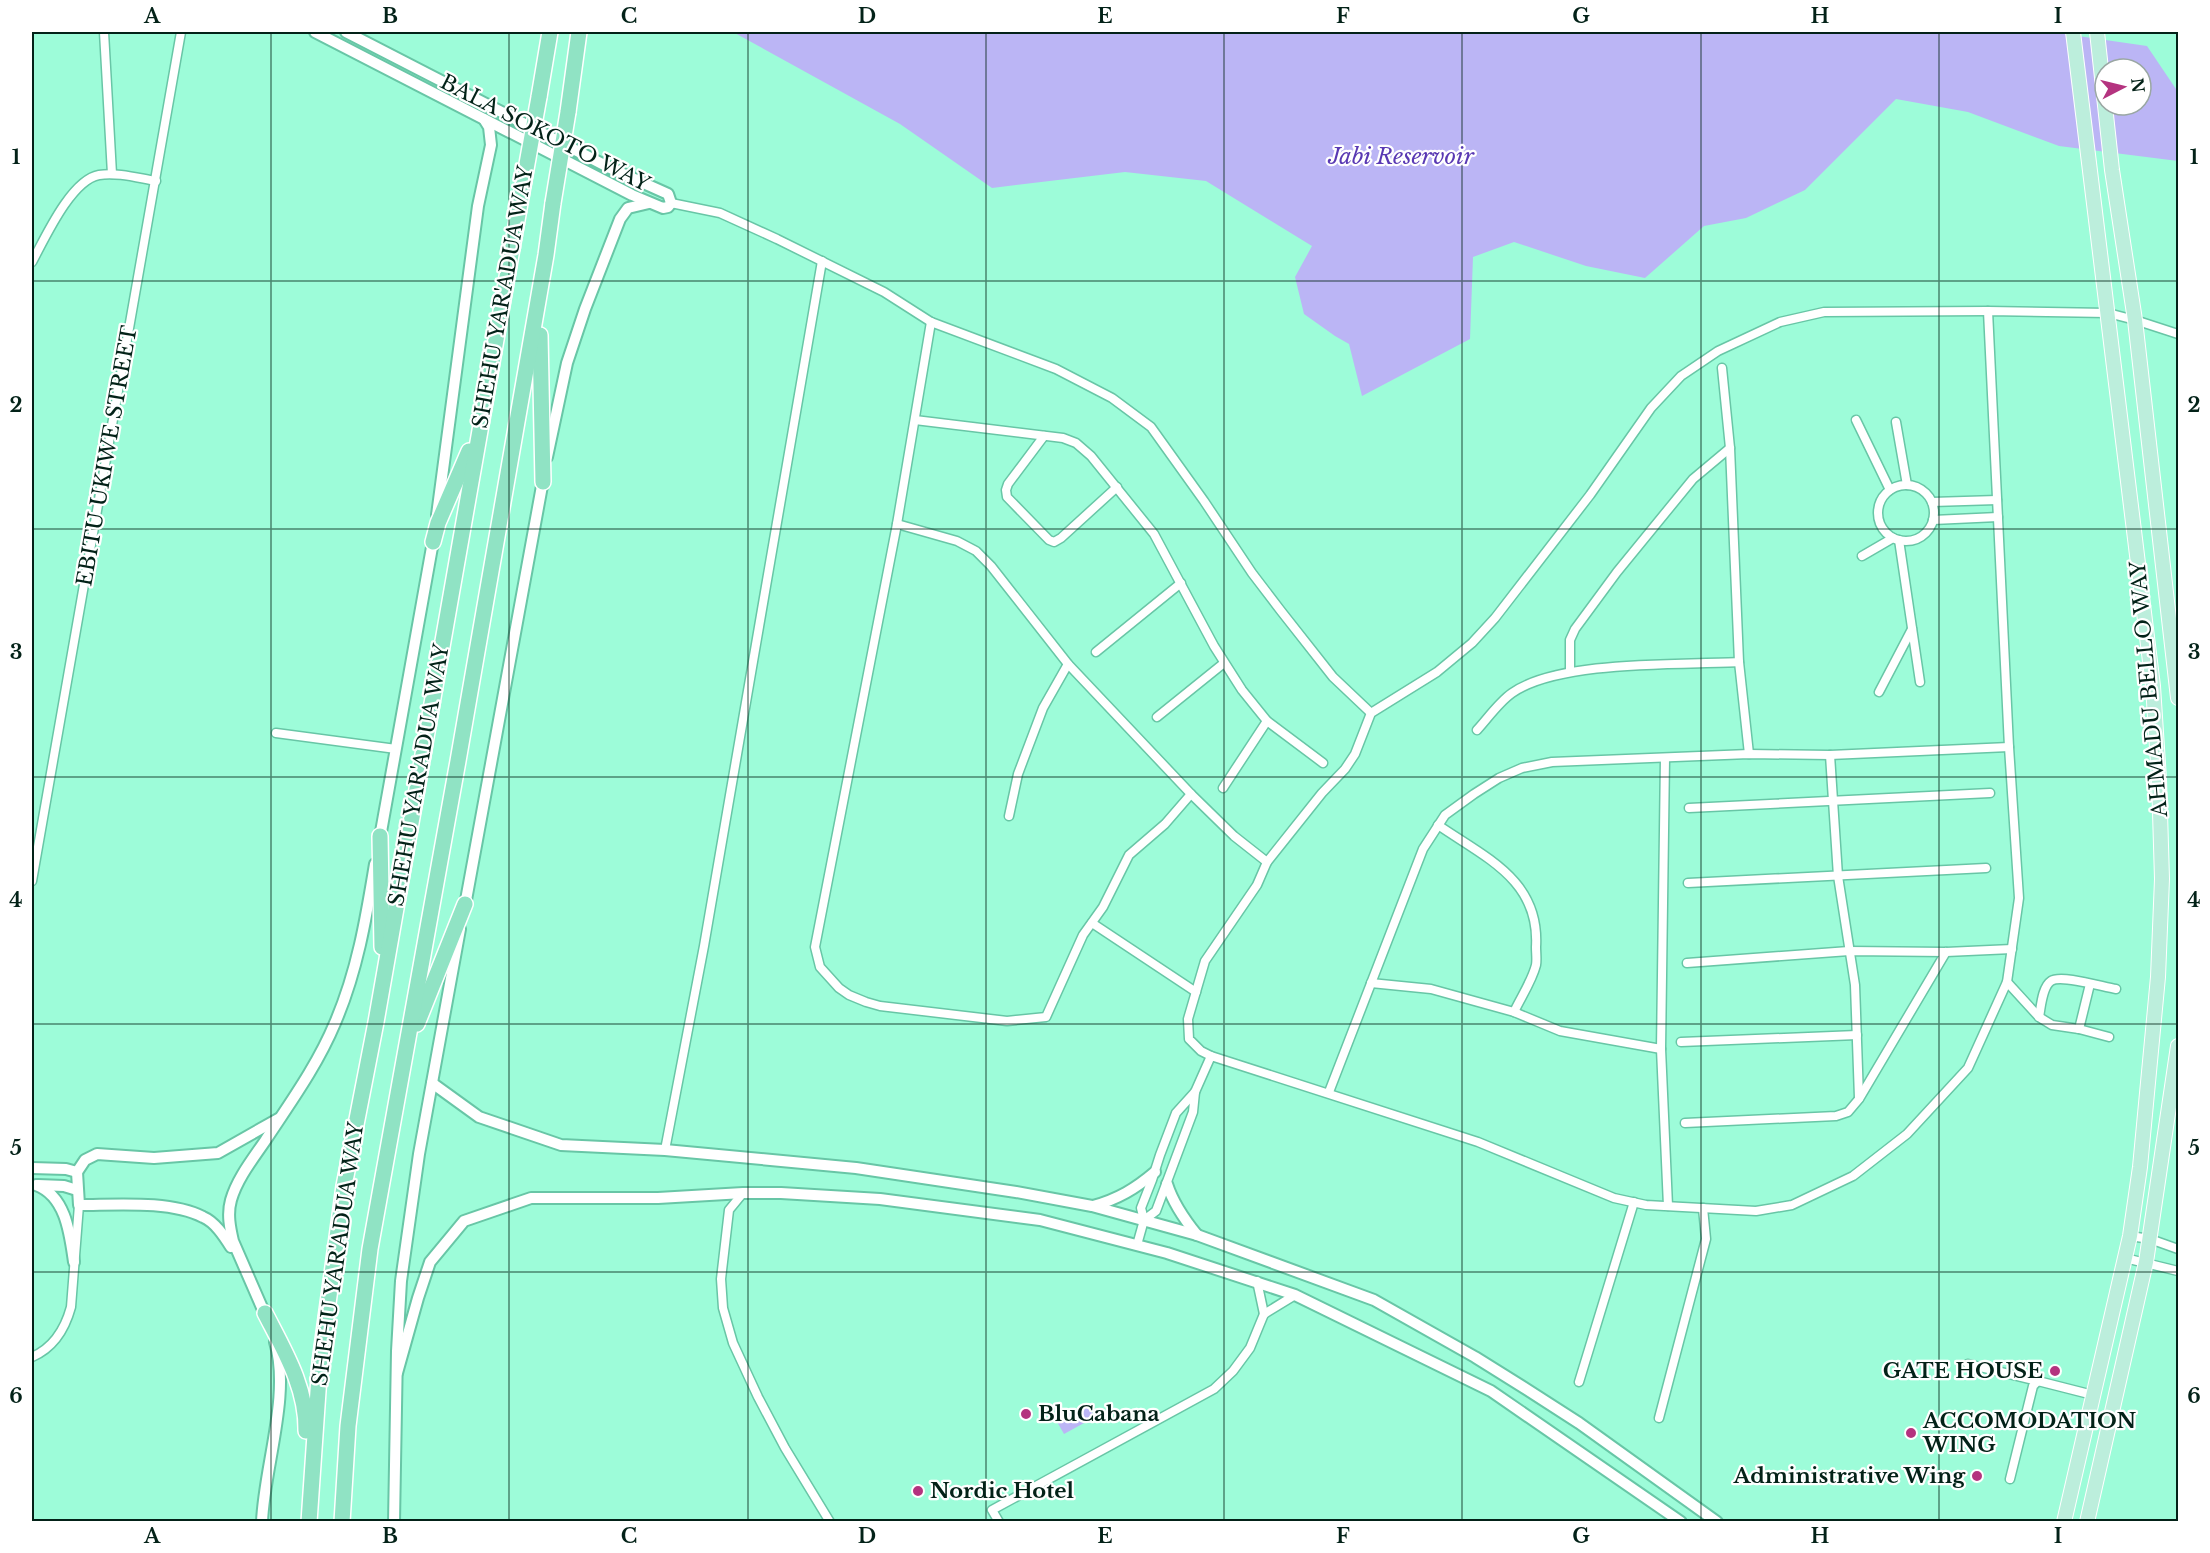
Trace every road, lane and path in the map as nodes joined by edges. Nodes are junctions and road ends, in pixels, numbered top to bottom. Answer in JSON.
{"nodes":[{"id":1,"x":104,"y":32,"type":"edge"},
{"id":2,"x":181,"y":32,"type":"edge"},
{"id":3,"x":315,"y":32,"type":"edge"},
{"id":4,"x":346,"y":32,"type":"edge"},
{"id":5,"x":550,"y":32,"type":"edge"},
{"id":6,"x":579,"y":32,"type":"edge"},
{"id":7,"x":2073,"y":32,"type":"edge"},
{"id":8,"x":2097,"y":32,"type":"edge"},
{"id":9,"x":484,"y":119,"type":"junction"},
{"id":10,"x":525,"y":124,"type":"junction"},
{"id":11,"x":501,"y":129,"type":"junction"},
{"id":12,"x":491,"y":145,"type":"junction"},
{"id":13,"x":610,"y":168,"type":"junction"},
{"id":14,"x":111,"y":174,"type":"junction"},
{"id":15,"x":156,"y":181,"type":"junction"},
{"id":16,"x":625,"y":191,"type":"junction"},
{"id":17,"x":649,"y":203,"type":"junction"},
{"id":18,"x":670,"y":203,"type":"junction"},
{"id":19,"x":620,"y":219,"type":"junction"},
{"id":20,"x":546,"y":255,"type":"junction"},
{"id":21,"x":822,"y":261,"type":"junction"},
{"id":22,"x":32,"y":262,"type":"edge"},
{"id":23,"x":1989,"y":312,"type":"junction"},
{"id":24,"x":2108,"y":313,"type":"junction"},
{"id":25,"x":2135,"y":320,"type":"junction"},
{"id":26,"x":931,"y":322,"type":"junction"},
{"id":27,"x":2178,"y":334,"type":"edge"},
{"id":28,"x":492,"y":357,"type":"junction"},
{"id":29,"x":1722,"y":368,"type":"dead end"},
{"id":30,"x":915,"y":420,"type":"junction"},
{"id":31,"x":1856,"y":420,"type":"dead end"},
{"id":32,"x":1896,"y":422,"type":"dead end"},
{"id":33,"x":1044,"y":436,"type":"junction"},
{"id":34,"x":1730,"y":448,"type":"junction"},
{"id":35,"x":543,"y":482,"type":"junction"},
{"id":36,"x":1907,"y":485,"type":"junction"},
{"id":37,"x":1117,"y":487,"type":"junction"},
{"id":38,"x":1890,"y":490,"type":"junction"},
{"id":39,"x":1997,"y":500,"type":"junction"},
{"id":40,"x":1932,"y":502,"type":"junction"},
{"id":41,"x":1998,"y":517,"type":"junction"},
{"id":42,"x":1933,"y":520,"type":"junction"},
{"id":43,"x":897,"y":524,"type":"junction"},
{"id":44,"x":1896,"y":539,"type":"junction"},
{"id":45,"x":433,"y":542,"type":"junction"},
{"id":46,"x":1862,"y":556,"type":"dead end"},
{"id":47,"x":1181,"y":583,"type":"junction"},
{"id":48,"x":1912,"y":629,"type":"junction"},
{"id":49,"x":1096,"y":652,"type":"dead end"},
{"id":50,"x":1739,"y":662,"type":"junction"},
{"id":51,"x":1224,"y":663,"type":"junction"},
{"id":52,"x":1068,"y":664,"type":"junction"},
{"id":53,"x":1570,"y":671,"type":"junction"},
{"id":54,"x":1920,"y":682,"type":"dead end"},
{"id":55,"x":1879,"y":692,"type":"dead end"},
{"id":56,"x":2178,"y":698,"type":"edge"},
{"id":57,"x":1371,"y":713,"type":"junction"},
{"id":58,"x":1157,"y":717,"type":"dead end"},
{"id":59,"x":1267,"y":721,"type":"junction"},
{"id":60,"x":1477,"y":730,"type":"dead end"},
{"id":61,"x":276,"y":733,"type":"dead end"},
{"id":62,"x":2009,"y":747,"type":"junction"},
{"id":63,"x":396,"y":749,"type":"junction"},
{"id":64,"x":1749,"y":754,"type":"junction"},
{"id":65,"x":1830,"y":755,"type":"junction"},
{"id":66,"x":1665,"y":758,"type":"junction"},
{"id":67,"x":1323,"y":763,"type":"dead end"},
{"id":68,"x":1223,"y":788,"type":"dead end"},
{"id":69,"x":1990,"y":793,"type":"dead end"},
{"id":70,"x":1191,"y":794,"type":"junction"},
{"id":71,"x":1832,"y":801,"type":"junction"},
{"id":72,"x":1689,"y":808,"type":"dead end"},
{"id":73,"x":1009,"y":816,"type":"dead end"},
{"id":74,"x":1438,"y":825,"type":"junction"},
{"id":75,"x":380,"y":836,"type":"junction"},
{"id":76,"x":1267,"y":862,"type":"junction"},
{"id":77,"x":1986,"y":868,"type":"dead end"},
{"id":78,"x":1838,"y":876,"type":"junction"},
{"id":79,"x":32,"y":881,"type":"edge"},
{"id":80,"x":1688,"y":883,"type":"dead end"},
{"id":81,"x":465,"y":903,"type":"junction"},
{"id":82,"x":1092,"y":923,"type":"junction"},
{"id":83,"x":2012,"y":949,"type":"junction"},
{"id":84,"x":1849,"y":951,"type":"junction"},
{"id":85,"x":1946,"y":952,"type":"junction"},
{"id":86,"x":1687,"y":963,"type":"dead end"},
{"id":87,"x":1371,"y":982,"type":"junction"},
{"id":88,"x":2007,"y":982,"type":"junction"},
{"id":89,"x":2090,"y":984,"type":"junction"},
{"id":90,"x":2116,"y":989,"type":"dead end"},
{"id":91,"x":1196,"y":992,"type":"junction"},
{"id":92,"x":1514,"y":1012,"type":"junction"},
{"id":93,"x":2039,"y":1017,"type":"junction"},
{"id":94,"x":376,"y":1022,"type":"junction"},
{"id":95,"x":2079,"y":1029,"type":"junction"},
{"id":96,"x":1857,"y":1035,"type":"junction"},
{"id":97,"x":2109,"y":1037,"type":"dead end"},
{"id":98,"x":1681,"y":1042,"type":"dead end"},
{"id":99,"x":2178,"y":1046,"type":"edge"},
{"id":100,"x":1661,"y":1049,"type":"junction"},
{"id":101,"x":405,"y":1055,"type":"junction"},
{"id":102,"x":1211,"y":1056,"type":"junction"},
{"id":103,"x":432,"y":1083,"type":"junction"},
{"id":104,"x":1195,"y":1092,"type":"junction"},
{"id":105,"x":1329,"y":1092,"type":"junction"},
{"id":106,"x":1858,"y":1098,"type":"junction"},
{"id":107,"x":280,"y":1117,"type":"junction"},
{"id":108,"x":1685,"y":1123,"type":"dead end"},
{"id":109,"x":665,"y":1150,"type":"junction"},
{"id":110,"x":32,"y":1168,"type":"edge"},
{"id":111,"x":71,"y":1171,"type":"junction"},
{"id":112,"x":1155,"y":1172,"type":"junction"},
{"id":113,"x":1167,"y":1184,"type":"junction"},
{"id":114,"x":34,"y":1185,"type":"edge"},
{"id":115,"x":64,"y":1186,"type":"junction"},
{"id":116,"x":77,"y":1190,"type":"junction"},
{"id":117,"x":718,"y":1193,"type":"junction"},
{"id":118,"x":743,"y":1193,"type":"junction"},
{"id":119,"x":1634,"y":1202,"type":"junction"},
{"id":120,"x":79,"y":1205,"type":"junction"},
{"id":121,"x":1092,"y":1206,"type":"junction"},
{"id":122,"x":1668,"y":1206,"type":"junction"},
{"id":123,"x":1703,"y":1208,"type":"junction"},
{"id":124,"x":729,"y":1210,"type":"junction"},
{"id":125,"x":1144,"y":1220,"type":"junction"},
{"id":126,"x":1197,"y":1235,"type":"junction"},
{"id":127,"x":2130,"y":1236,"type":"junction"},
{"id":128,"x":2150,"y":1239,"type":"junction"},
{"id":129,"x":1137,"y":1245,"type":"junction"},
{"id":130,"x":2178,"y":1249,"type":"edge"},
{"id":131,"x":2125,"y":1258,"type":"junction"},
{"id":132,"x":74,"y":1262,"type":"junction"},
{"id":133,"x":2146,"y":1262,"type":"junction"},
{"id":134,"x":242,"y":1265,"type":"junction"},
{"id":135,"x":2178,"y":1271,"type":"edge"},
{"id":136,"x":1257,"y":1281,"type":"junction"},
{"id":137,"x":400,"y":1289,"type":"junction"},
{"id":138,"x":419,"y":1293,"type":"junction"},
{"id":139,"x":1295,"y":1295,"type":"junction"},
{"id":140,"x":265,"y":1313,"type":"junction"},
{"id":141,"x":1264,"y":1314,"type":"junction"},
{"id":142,"x":32,"y":1357,"type":"edge"},
{"id":143,"x":1968,"y":1364,"type":"dead end"},
{"id":144,"x":397,"y":1373,"type":"junction"},
{"id":145,"x":1579,"y":1382,"type":"dead end"},
{"id":146,"x":2038,"y":1382,"type":"junction"},
{"id":147,"x":2093,"y":1395,"type":"junction"},
{"id":148,"x":1659,"y":1418,"type":"dead end"},
{"id":149,"x":2010,"y":1479,"type":"dead end"},
{"id":150,"x":309,"y":1517,"type":"edge"},
{"id":151,"x":262,"y":1521,"type":"edge"},
{"id":152,"x":342,"y":1521,"type":"edge"},
{"id":153,"x":394,"y":1521,"type":"edge"},
{"id":154,"x":830,"y":1521,"type":"edge"},
{"id":155,"x":999,"y":1521,"type":"edge"},
{"id":156,"x":1681,"y":1521,"type":"edge"},
{"id":157,"x":1717,"y":1521,"type":"edge"},
{"id":158,"x":2064,"y":1521,"type":"edge"},
{"id":159,"x":2087,"y":1521,"type":"edge"}],
"edges":[{"from":1,"to":14,"type":"street"},
{"from":2,"to":15,"type":"street","name":"EBITU UKIWE STREET"},
{"from":3,"to":9,"type":"street","name":"BALA SOKOTO WAY"},
{"from":4,"to":10,"type":"street","name":"BALA SOKOTO WAY"},
{"from":5,"to":28,"type":"highway","name":"SHEHU YAR'ADUA WAY","bridge":true},
{"from":6,"to":20,"type":"highway","name":"SHEHU YAR'ADUA WAY","bridge":true},
{"from":7,"to":24,"type":"main road","name":"AHMADU BELLO WAY"},
{"from":8,"to":25,"type":"main road","name":"AHMADU BELLO WAY"},
{"from":9,"to":11,"type":"street","name":"BALA SOKOTO WAY"},
{"from":9,"to":12,"type":"street"},
{"from":10,"to":11,"type":"street"},
{"from":10,"to":13,"type":"street","name":"BALA SOKOTO WAY"},
{"from":11,"to":12,"type":"street"},
{"from":11,"to":16,"type":"street","name":"BALA SOKOTO WAY"},
{"from":12,"to":45,"type":"street"},
{"from":13,"to":16,"type":"street"},
{"from":13,"to":18,"type":"street","name":"BALA SOKOTO WAY"},
{"from":14,"to":15,"type":"street"},
{"from":14,"to":22,"type":"street"},
{"from":15,"to":79,"type":"street","name":"EBITU UKIWE STREET"},
{"from":16,"to":17,"type":"street","name":"BALA SOKOTO WAY"},
{"from":16,"to":19,"type":"street"},
{"from":17,"to":18,"type":"street","name":"BALA SOKOTO WAY"},
{"from":17,"to":19,"type":"street"},
{"from":18,"to":21,"type":"street"},
{"from":19,"to":35,"type":"street"},
{"from":20,"to":35,"type":"highway"},
{"from":20,"to":101,"type":"highway","name":"SHEHU YAR'ADUA WAY"},
{"from":21,"to":26,"type":"street"},
{"from":21,"to":109,"type":"street"},
{"from":23,"to":24,"type":"street"},
{"from":23,"to":39,"type":"street"},
{"from":23,"to":57,"type":"street"},
{"from":24,"to":25,"type":"street"},
{"from":24,"to":127,"type":"main road","name":"AHMADU BELLO WAY"},
{"from":25,"to":27,"type":"street"},
{"from":25,"to":56,"type":"main road","name":"AHMADU BELLO WAY"},
{"from":26,"to":30,"type":"street"},
{"from":26,"to":57,"type":"street"},
{"from":28,"to":45,"type":"highway"},
{"from":28,"to":94,"type":"highway","name":"SHEHU YAR'ADUA WAY"},
{"from":29,"to":34,"type":"street"},
{"from":30,"to":33,"type":"street"},
{"from":30,"to":43,"type":"street"},
{"from":31,"to":38,"type":"street"},
{"from":32,"to":36,"type":"street"},
{"from":33,"to":37,"type":"street"},
{"from":33,"to":37,"type":"street"},
{"from":34,"to":50,"type":"street"},
{"from":34,"to":53,"type":"street"},
{"from":35,"to":81,"type":"street"},
{"from":36,"to":38,"type":"street"},
{"from":36,"to":40,"type":"street"},
{"from":37,"to":47,"type":"street"},
{"from":38,"to":44,"type":"street"},
{"from":39,"to":40,"type":"street"},
{"from":39,"to":41,"type":"street"},
{"from":40,"to":42,"type":"street"},
{"from":41,"to":42,"type":"street"},
{"from":41,"to":62,"type":"street"},
{"from":42,"to":44,"type":"street"},
{"from":43,"to":52,"type":"street"},
{"from":43,"to":82,"type":"street"},
{"from":44,"to":46,"type":"street"},
{"from":44,"to":48,"type":"street"},
{"from":45,"to":63,"type":"street"},
{"from":47,"to":49,"type":"street"},
{"from":47,"to":51,"type":"street"},
{"from":48,"to":54,"type":"street"},
{"from":48,"to":55,"type":"street"},
{"from":50,"to":53,"type":"street"},
{"from":50,"to":64,"type":"street"},
{"from":51,"to":58,"type":"street"},
{"from":51,"to":59,"type":"street"},
{"from":52,"to":70,"type":"street"},
{"from":52,"to":73,"type":"street"},
{"from":53,"to":60,"type":"street"},
{"from":57,"to":76,"type":"street"},
{"from":59,"to":67,"type":"street"},
{"from":59,"to":68,"type":"street"},
{"from":61,"to":63,"type":"street"},
{"from":62,"to":65,"type":"street"},
{"from":62,"to":83,"type":"street"},
{"from":63,"to":75,"type":"street"},
{"from":64,"to":65,"type":"street"},
{"from":64,"to":66,"type":"street"},
{"from":65,"to":71,"type":"street"},
{"from":66,"to":74,"type":"street"},
{"from":66,"to":100,"type":"street"},
{"from":69,"to":71,"type":"street"},
{"from":70,"to":76,"type":"street"},
{"from":70,"to":82,"type":"street"},
{"from":71,"to":72,"type":"street"},
{"from":71,"to":78,"type":"street"},
{"from":74,"to":87,"type":"street"},
{"from":74,"to":92,"type":"street"},
{"from":75,"to":94,"type":"highway"},
{"from":75,"to":107,"type":"street"},
{"from":76,"to":91,"type":"street"},
{"from":77,"to":78,"type":"street"},
{"from":78,"to":80,"type":"street"},
{"from":78,"to":84,"type":"street"},
{"from":81,"to":101,"type":"highway"},
{"from":81,"to":103,"type":"street"},
{"from":82,"to":91,"type":"street"},
{"from":83,"to":85,"type":"street"},
{"from":83,"to":88,"type":"street"},
{"from":84,"to":85,"type":"street"},
{"from":84,"to":86,"type":"street"},
{"from":84,"to":96,"type":"street"},
{"from":85,"to":106,"type":"street"},
{"from":87,"to":92,"type":"street"},
{"from":87,"to":105,"type":"street"},
{"from":88,"to":93,"type":"street"},
{"from":88,"to":123,"type":"street"},
{"from":89,"to":90,"type":"street"},
{"from":89,"to":93,"type":"street"},
{"from":89,"to":95,"type":"street"},
{"from":91,"to":102,"type":"street"},
{"from":92,"to":100,"type":"street"},
{"from":93,"to":95,"type":"street"},
{"from":94,"to":150,"type":"highway","name":"SHEHU YAR'ADUA WAY"},
{"from":95,"to":97,"type":"street"},
{"from":96,"to":98,"type":"street"},
{"from":96,"to":106,"type":"street"},
{"from":99,"to":128,"type":"main road"},
{"from":100,"to":122,"type":"street"},
{"from":101,"to":152,"type":"highway","name":"SHEHU YAR'ADUA WAY"},
{"from":102,"to":104,"type":"street"},
{"from":102,"to":105,"type":"street"},
{"from":103,"to":109,"type":"street"},
{"from":103,"to":137,"type":"street"},
{"from":104,"to":112,"type":"street"},
{"from":104,"to":113,"type":"street"},
{"from":105,"to":119,"type":"street"},
{"from":106,"to":108,"type":"street"},
{"from":107,"to":111,"type":"street"},
{"from":107,"to":134,"type":"street"},
{"from":109,"to":121,"type":"street"},
{"from":110,"to":111,"type":"street"},
{"from":111,"to":115,"type":"street"},
{"from":111,"to":116,"type":"street"},
{"from":112,"to":121,"type":"street"},
{"from":112,"to":125,"type":"street"},
{"from":113,"to":125,"type":"street"},
{"from":113,"to":126,"type":"street"},
{"from":114,"to":115,"type":"street"},
{"from":114,"to":132,"type":"street"},
{"from":115,"to":116,"type":"street"},
{"from":116,"to":120,"type":"street"},
{"from":117,"to":118,"type":"street"},
{"from":117,"to":124,"type":"street"},
{"from":117,"to":138,"type":"street"},
{"from":118,"to":124,"type":"street"},
{"from":118,"to":129,"type":"street"},
{"from":119,"to":122,"type":"street"},
{"from":119,"to":145,"type":"street"},
{"from":120,"to":132,"type":"street"},
{"from":120,"to":134,"type":"street"},
{"from":121,"to":125,"type":"street"},
{"from":122,"to":123,"type":"street"},
{"from":123,"to":148,"type":"street"},
{"from":124,"to":154,"type":"street"},
{"from":125,"to":126,"type":"street"},
{"from":125,"to":129,"type":"street"},
{"from":126,"to":157,"type":"street"},
{"from":127,"to":128,"type":"street"},
{"from":127,"to":131,"type":"main road","name":"AHMADU BELLO WAY"},
{"from":128,"to":130,"type":"street"},
{"from":128,"to":133,"type":"main road"},
{"from":129,"to":136,"type":"street"},
{"from":131,"to":133,"type":"street"},
{"from":131,"to":147,"type":"main road","name":"AHMADU BELLO WAY"},
{"from":132,"to":142,"type":"street"},
{"from":133,"to":135,"type":"street"},
{"from":133,"to":159,"type":"main road"},
{"from":134,"to":140,"type":"street"},
{"from":136,"to":139,"type":"street"},
{"from":136,"to":141,"type":"street"},
{"from":137,"to":138,"type":"street"},
{"from":137,"to":144,"type":"street"},
{"from":138,"to":144,"type":"street"},
{"from":139,"to":141,"type":"street"},
{"from":139,"to":156,"type":"street"},
{"from":140,"to":150,"type":"highway"},
{"from":140,"to":151,"type":"street"},
{"from":141,"to":155,"type":"street"},
{"from":143,"to":146,"type":"street"},
{"from":144,"to":153,"type":"street"},
{"from":146,"to":147,"type":"street"},
{"from":146,"to":149,"type":"street"},
{"from":147,"to":158,"type":"main road","name":"AHMADU BELLO WAY"}]}
